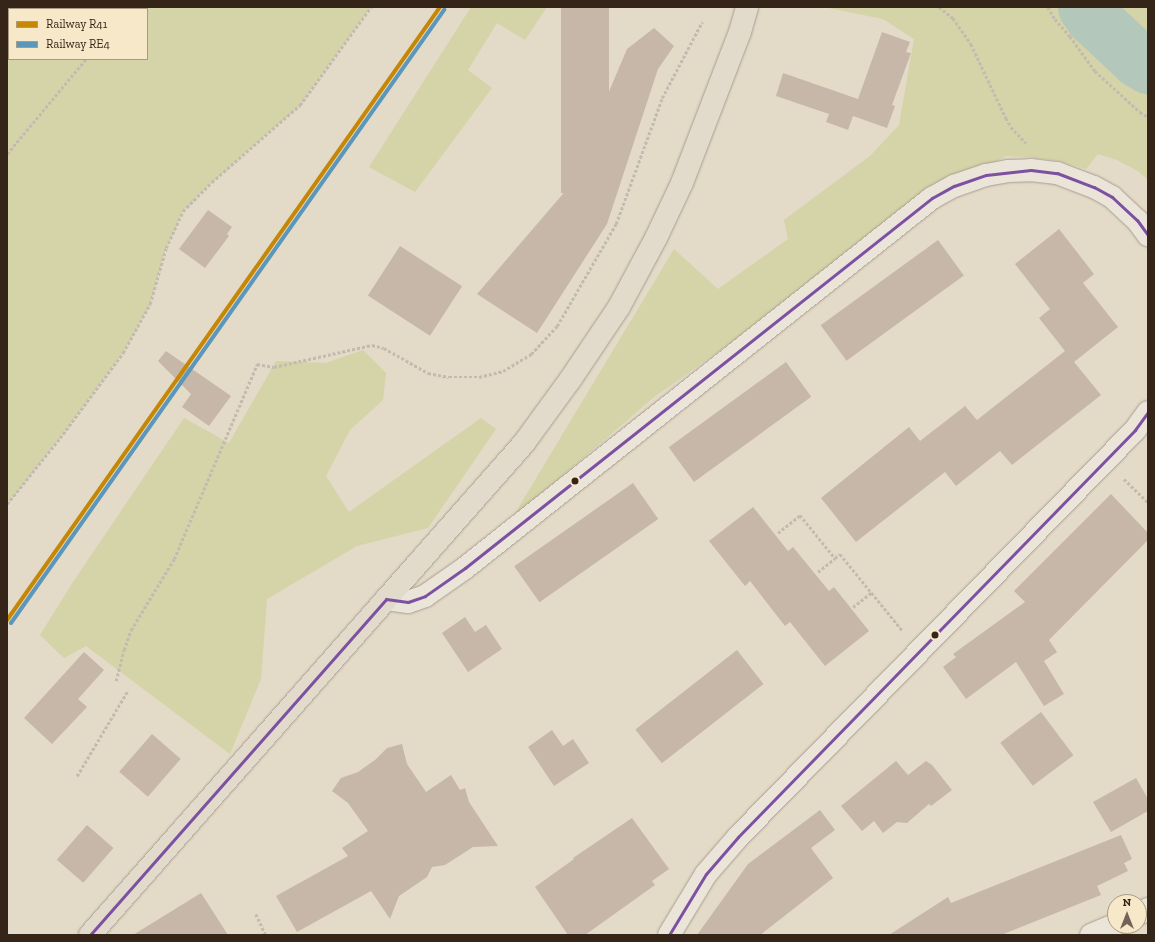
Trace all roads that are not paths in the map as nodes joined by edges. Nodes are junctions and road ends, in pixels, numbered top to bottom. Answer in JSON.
{"nodes":[{"id":1,"x":747,"y":7,"type":"edge"},
{"id":2,"x":1148,"y":235,"type":"edge"},
{"id":3,"x":1148,"y":412,"type":"edge"},
{"id":4,"x":386,"y":599,"type":"junction"},
{"id":5,"x":1107,"y":928,"type":"edge"},
{"id":6,"x":90,"y":935,"type":"edge"},
{"id":7,"x":669,"y":935,"type":"edge"},
{"id":8,"x":1091,"y":935,"type":"edge"}],
"edges":[{"from":1,"to":4,"type":"main road"},
{"from":2,"to":4,"type":"street"},
{"from":3,"to":7,"type":"street"},
{"from":4,"to":6,"type":"main road"},
{"from":5,"to":8,"type":"street"}]}
